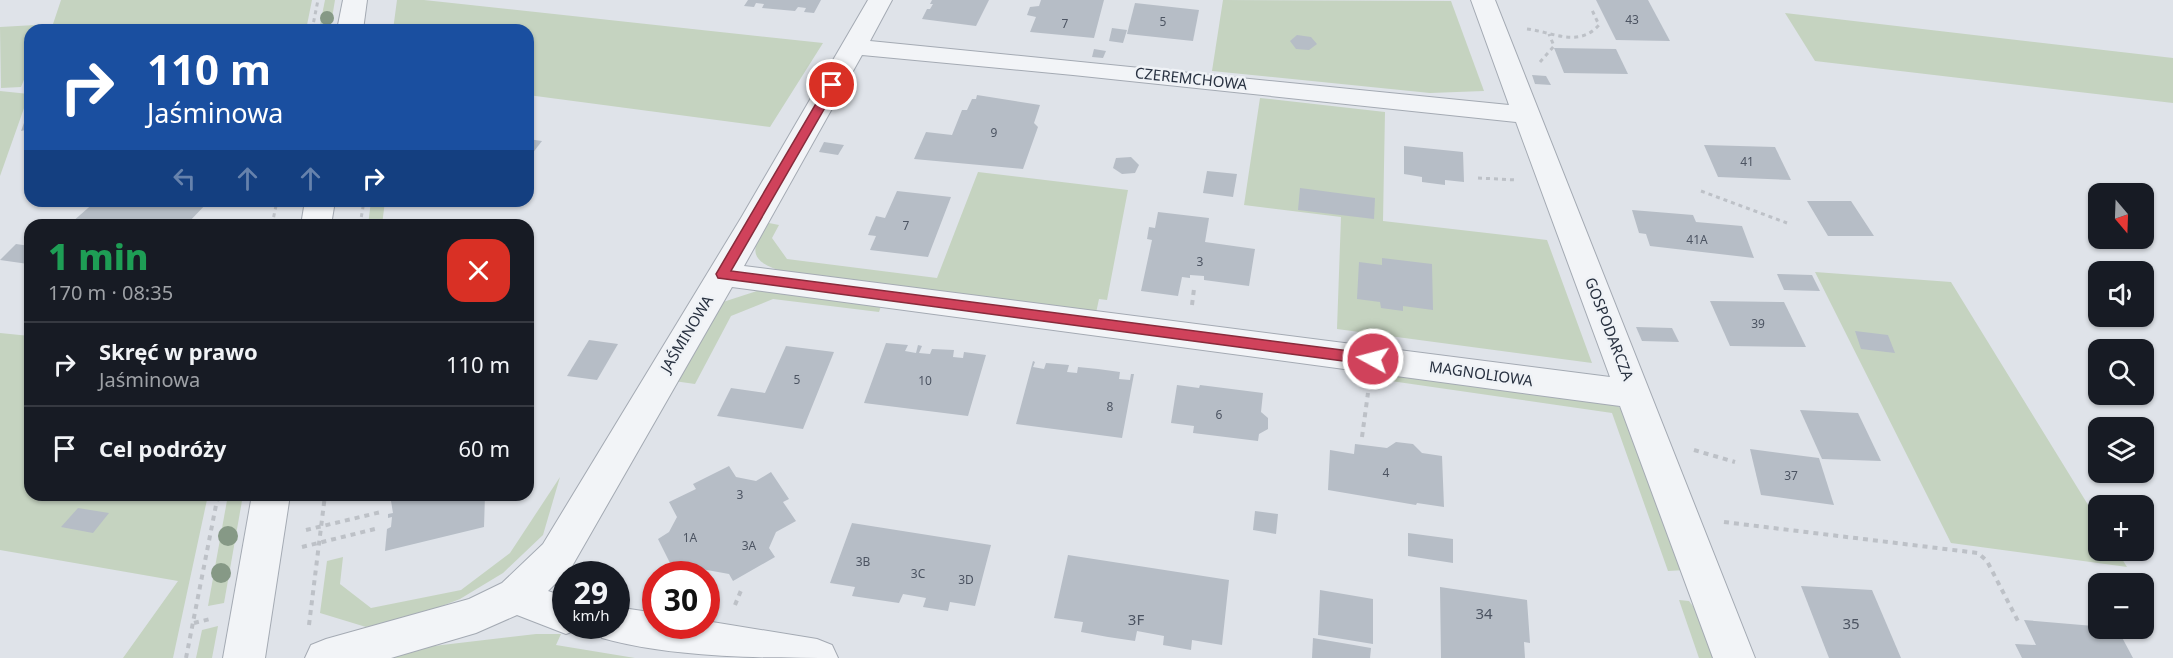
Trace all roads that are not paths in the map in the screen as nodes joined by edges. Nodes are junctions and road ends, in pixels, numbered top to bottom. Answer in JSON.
{"nodes":[{"id":1,"x":355,"y":0,"type":"edge"},
{"id":2,"x":880,"y":0,"type":"edge"},
{"id":3,"x":1488,"y":15,"type":"edge"},
{"id":4,"x":351,"y":24,"type":"edge"},
{"id":5,"x":854,"y":47,"type":"junction"},
{"id":6,"x":1527,"y":116,"type":"junction"},
{"id":7,"x":722,"y":274,"type":"junction"},
{"id":8,"x":1634,"y":394,"type":"junction"},
{"id":9,"x":270,"y":501,"type":"edge"},
{"id":10,"x":516,"y":596,"type":"junction"},
{"id":11,"x":552,"y":610,"type":"edge"},
{"id":12,"x":630,"y":627,"type":"edge"},
{"id":13,"x":317,"y":646,"type":"edge"},
{"id":14,"x":244,"y":658,"type":"edge"},
{"id":15,"x":817,"y":658,"type":"edge"},
{"id":16,"x":1734,"y":658,"type":"edge"}],
"edges":[{"from":1,"to":4,"type":"street"},
{"from":2,"to":5,"type":"street","name":"JAŚMINOWA"},
{"from":3,"to":6,"type":"street","name":"GOSPODARCZA"},
{"from":5,"to":6,"type":"street","name":"CZEREMCHOWA"},
{"from":5,"to":7,"type":"street","name":"JAŚMINOWA"},
{"from":6,"to":8,"type":"street","name":"GOSPODARCZA"},
{"from":7,"to":8,"type":"street","name":"MAGNOLIOWA"},
{"from":7,"to":10,"type":"street","name":"JAŚMINOWA"},
{"from":8,"to":16,"type":"street","name":"GOSPODARCZA"},
{"from":9,"to":14,"type":"street"},
{"from":10,"to":11,"type":"street"},
{"from":10,"to":13,"type":"street","name":"JAŚMINOWA"},
{"from":12,"to":15,"type":"street"}]}
